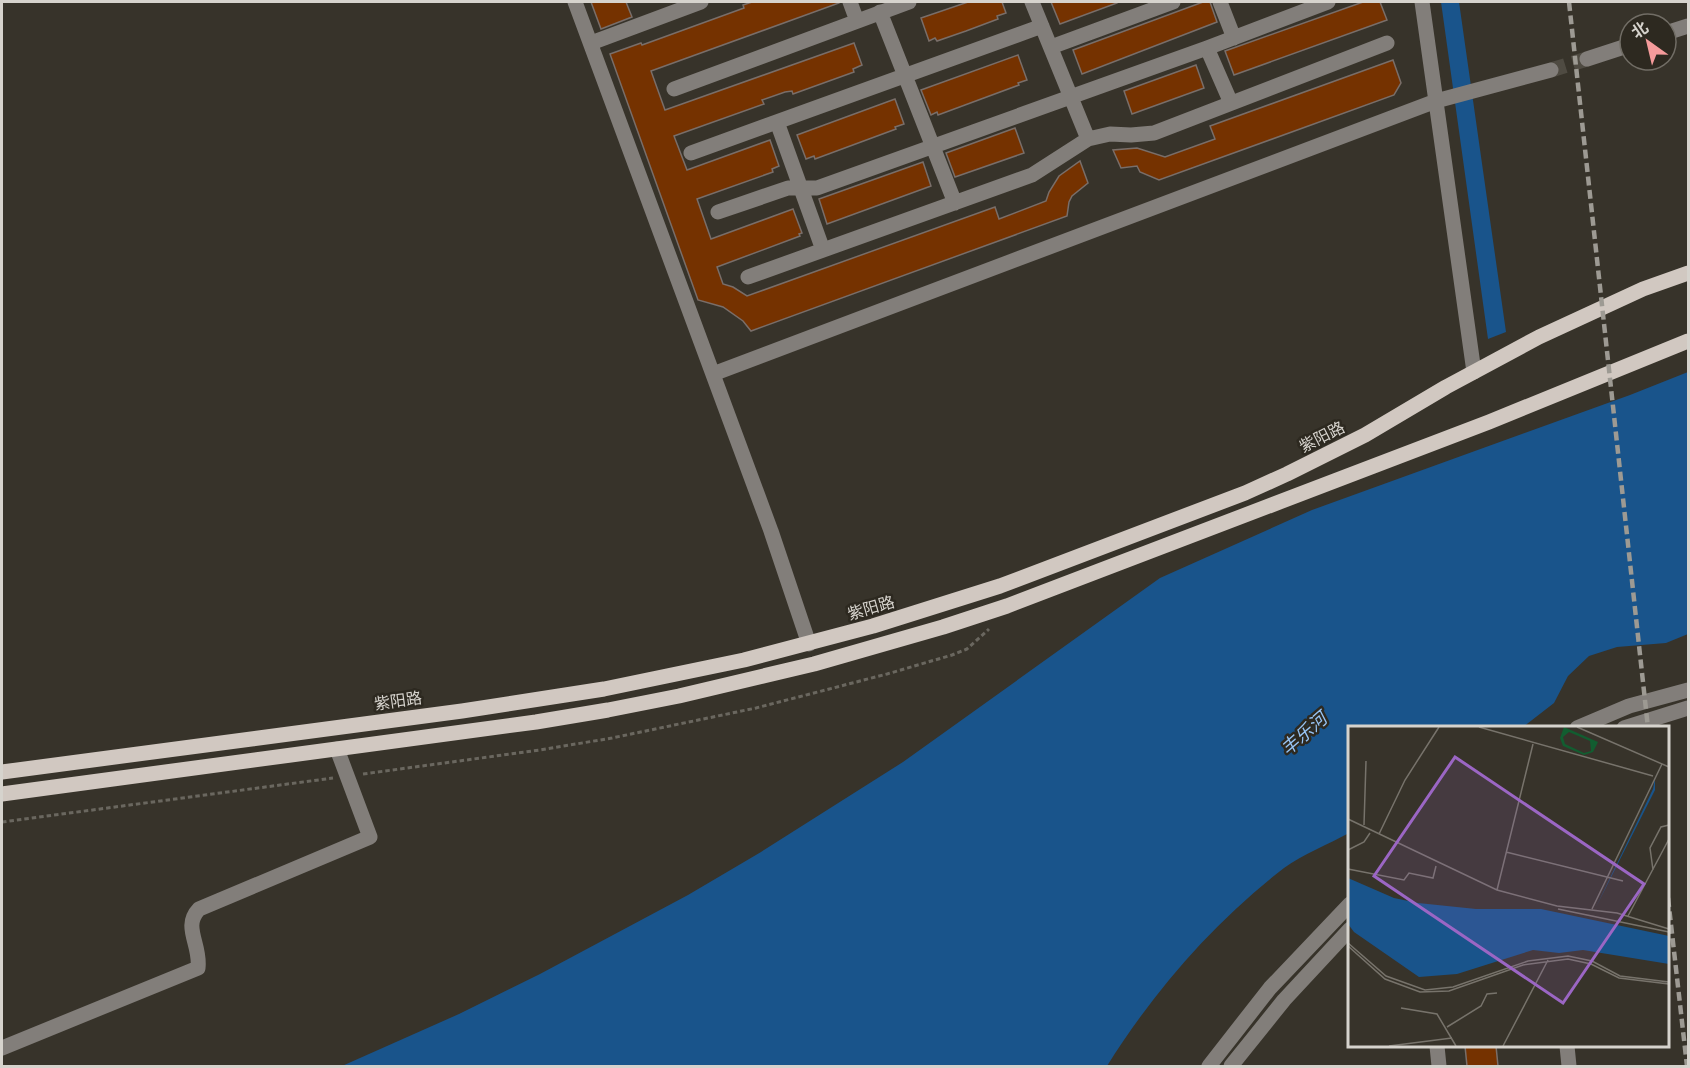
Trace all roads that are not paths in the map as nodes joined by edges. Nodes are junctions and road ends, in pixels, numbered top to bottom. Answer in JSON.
{"nodes":[{"id":1,"x":575,"y":2,"type":"edge"},
{"id":2,"x":700,"y":2,"type":"edge"},
{"id":3,"x":850,"y":2,"type":"edge"},
{"id":4,"x":909,"y":2,"type":"edge"},
{"id":5,"x":1032,"y":2,"type":"edge"},
{"id":6,"x":1173,"y":2,"type":"edge"},
{"id":7,"x":1220,"y":2,"type":"edge"},
{"id":8,"x":1328,"y":2,"type":"edge"},
{"id":9,"x":1422,"y":2,"type":"edge"},
{"id":10,"x":880,"y":12,"type":"junction"},
{"id":11,"x":857,"y":21,"type":"junction"},
{"id":12,"x":1042,"y":26,"type":"junction"},
{"id":13,"x":1234,"y":38,"type":"junction"},
{"id":14,"x":591,"y":43,"type":"junction"},
{"id":15,"x":1387,"y":44,"type":"dead end"},
{"id":16,"x":1051,"y":47,"type":"junction"},
{"id":17,"x":1207,"y":48,"type":"junction"},
{"id":18,"x":1618,"y":49,"type":"edge"},
{"id":19,"x":1587,"y":59,"type":"tunnel mouth"},
{"id":20,"x":1551,"y":70,"type":"tunnel mouth"},
{"id":21,"x":905,"y":75,"type":"junction"},
{"id":22,"x":674,"y":89,"type":"dead end"},
{"id":23,"x":1071,"y":97,"type":"junction"},
{"id":24,"x":1440,"y":100,"type":"junction"},
{"id":25,"x":1231,"y":104,"type":"junction"},
{"id":26,"x":777,"y":122,"type":"junction"},
{"id":27,"x":1088,"y":139,"type":"junction"},
{"id":28,"x":933,"y":146,"type":"junction"},
{"id":29,"x":691,"y":153,"type":"dead end"},
{"id":30,"x":801,"y":188,"type":"junction"},
{"id":31,"x":955,"y":203,"type":"junction"},
{"id":32,"x":718,"y":212,"type":"dead end"},
{"id":33,"x":823,"y":250,"type":"junction"},
{"id":34,"x":1689,"y":273,"type":"edge"},
{"id":35,"x":748,"y":277,"type":"dead end"},
{"id":36,"x":1689,"y":341,"type":"edge"},
{"id":37,"x":1474,"y":372,"type":"junction"},
{"id":38,"x":713,"y":374,"type":"junction"},
{"id":39,"x":809,"y":644,"type":"junction"},
{"id":40,"x":1689,"y":690,"type":"edge"},
{"id":41,"x":1689,"y":708,"type":"edge"},
{"id":42,"x":1582,"y":726,"type":"edge"},
{"id":43,"x":1630,"y":726,"type":"edge"},
{"id":44,"x":337,"y":749,"type":"junction"},
{"id":45,"x":2,"y":772,"type":"edge"},
{"id":46,"x":2,"y":794,"type":"edge"},
{"id":47,"x":1348,"y":906,"type":"edge"},
{"id":48,"x":1348,"y":931,"type":"edge"},
{"id":49,"x":1437,"y":1047,"type":"edge"},
{"id":50,"x":1567,"y":1047,"type":"edge"},
{"id":51,"x":2,"y":1048,"type":"edge"},
{"id":52,"x":1209,"y":1066,"type":"edge"},
{"id":53,"x":1232,"y":1066,"type":"edge"},
{"id":54,"x":1439,"y":1066,"type":"edge"},
{"id":55,"x":1569,"y":1066,"type":"edge"}],
"edges":[{"from":1,"to":14,"type":"street"},
{"from":2,"to":14,"type":"street"},
{"from":3,"to":11,"type":"street"},
{"from":4,"to":10,"type":"street"},
{"from":5,"to":12,"type":"street"},
{"from":6,"to":16,"type":"street"},
{"from":7,"to":13,"type":"street"},
{"from":8,"to":13,"type":"street"},
{"from":9,"to":24,"type":"street"},
{"from":10,"to":11,"type":"street"},
{"from":10,"to":21,"type":"street"},
{"from":11,"to":22,"type":"street"},
{"from":12,"to":16,"type":"street"},
{"from":12,"to":21,"type":"street"},
{"from":13,"to":17,"type":"street"},
{"from":14,"to":38,"type":"street"},
{"from":15,"to":25,"type":"street"},
{"from":16,"to":23,"type":"street"},
{"from":17,"to":23,"type":"street"},
{"from":17,"to":25,"type":"street"},
{"from":18,"to":19,"type":"street"},
{"from":20,"to":24,"type":"street"},
{"from":21,"to":26,"type":"street"},
{"from":21,"to":28,"type":"street"},
{"from":23,"to":27,"type":"street"},
{"from":23,"to":28,"type":"street"},
{"from":24,"to":37,"type":"street"},
{"from":24,"to":38,"type":"street"},
{"from":25,"to":27,"type":"street"},
{"from":26,"to":29,"type":"street"},
{"from":26,"to":30,"type":"street"},
{"from":27,"to":31,"type":"street"},
{"from":28,"to":30,"type":"street"},
{"from":28,"to":31,"type":"street"},
{"from":30,"to":32,"type":"street"},
{"from":30,"to":33,"type":"street"},
{"from":31,"to":33,"type":"street"},
{"from":33,"to":35,"type":"street"},
{"from":34,"to":37,"type":"main road","name":"紫阳路"},
{"from":36,"to":44,"type":"main road"},
{"from":37,"to":39,"type":"main road","name":"紫阳路"},
{"from":38,"to":39,"type":"street"},
{"from":39,"to":45,"type":"main road","name":"紫阳路"},
{"from":40,"to":42,"type":"street"},
{"from":41,"to":43,"type":"street"},
{"from":44,"to":46,"type":"main road"},
{"from":44,"to":51,"type":"street"},
{"from":47,"to":52,"type":"street"},
{"from":48,"to":53,"type":"street"},
{"from":49,"to":54,"type":"street"},
{"from":50,"to":55,"type":"street"}]}
